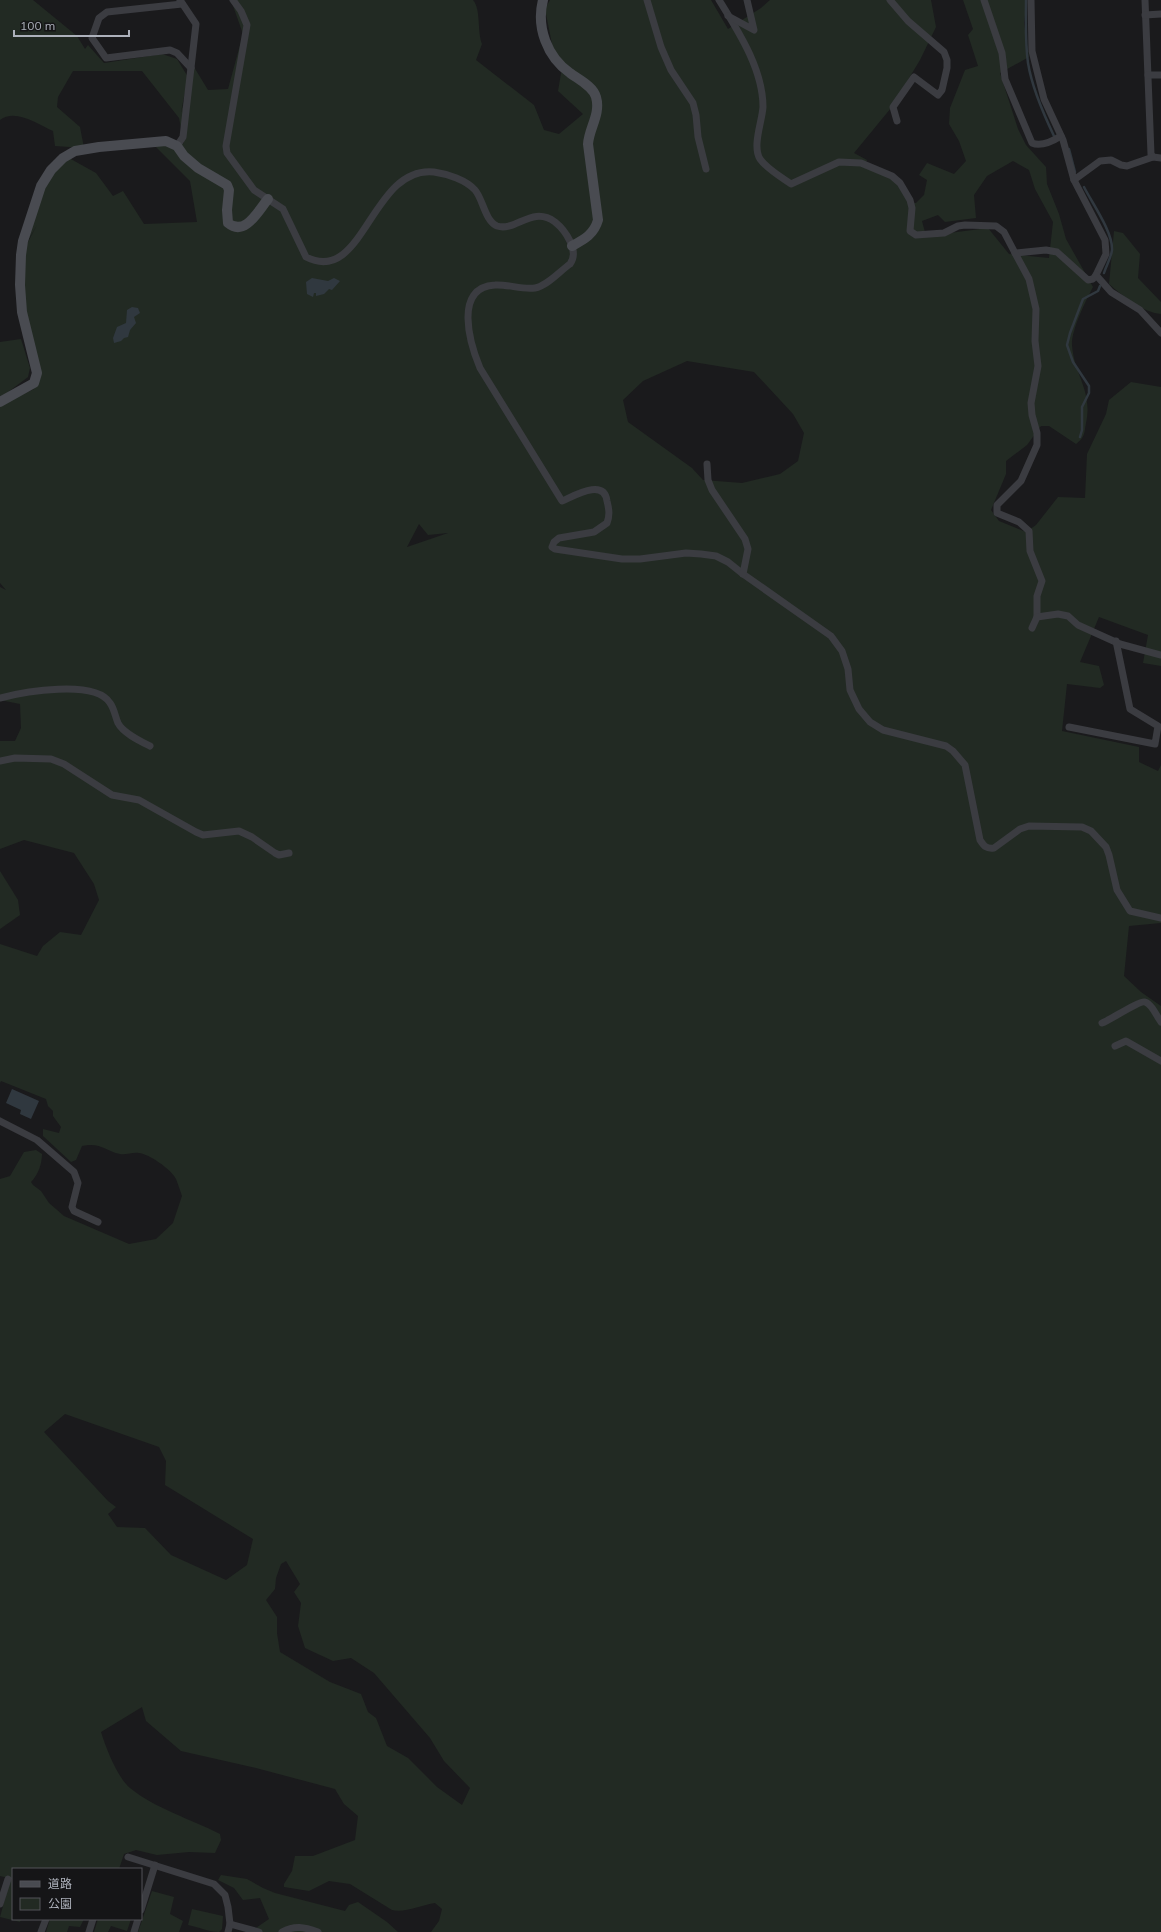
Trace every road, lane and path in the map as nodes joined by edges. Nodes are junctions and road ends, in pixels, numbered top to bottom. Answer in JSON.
{"nodes":[{"id":1,"x":234,"y":0,"type":"edge"},
{"id":2,"x":543,"y":0,"type":"edge"},
{"id":3,"x":648,"y":0,"type":"edge"},
{"id":4,"x":719,"y":0,"type":"edge"},
{"id":5,"x":747,"y":0,"type":"edge"},
{"id":6,"x":890,"y":0,"type":"edge"},
{"id":7,"x":984,"y":0,"type":"edge"},
{"id":8,"x":1031,"y":0,"type":"edge"},
{"id":9,"x":1145,"y":0,"type":"edge"},
{"id":10,"x":181,"y":2,"type":"edge"},
{"id":11,"x":1161,"y":14,"type":"edge"},
{"id":12,"x":1145,"y":15,"type":"junction"},
{"id":13,"x":728,"y":16,"type":"junction"},
{"id":14,"x":191,"y":68,"type":"junction"},
{"id":15,"x":1161,"y":74,"type":"edge"},
{"id":16,"x":1148,"y":75,"type":"junction"},
{"id":17,"x":896,"y":121,"type":"dead end"},
{"id":18,"x":1061,"y":136,"type":"junction"},
{"id":19,"x":177,"y":146,"type":"junction"},
{"id":20,"x":1157,"y":157,"type":"edge"},
{"id":21,"x":706,"y":169,"type":"dead end"},
{"id":22,"x":1074,"y":180,"type":"junction"},
{"id":23,"x":268,"y":199,"type":"junction"},
{"id":24,"x":572,"y":246,"type":"junction"},
{"id":25,"x":1015,"y":253,"type":"junction"},
{"id":26,"x":1096,"y":275,"type":"junction"},
{"id":27,"x":1161,"y":333,"type":"edge"},
{"id":28,"x":0,"y":402,"type":"edge"},
{"id":29,"x":707,"y":464,"type":"dead end"},
{"id":30,"x":743,"y":574,"type":"junction"},
{"id":31,"x":1037,"y":617,"type":"junction"},
{"id":32,"x":1032,"y":628,"type":"dead end"},
{"id":33,"x":1116,"y":641,"type":"junction"},
{"id":34,"x":1161,"y":655,"type":"edge"},
{"id":35,"x":0,"y":698,"type":"edge"},
{"id":36,"x":1069,"y":728,"type":"dead end"},
{"id":37,"x":150,"y":746,"type":"dead end"},
{"id":38,"x":0,"y":761,"type":"edge"},
{"id":39,"x":289,"y":854,"type":"dead end"},
{"id":40,"x":1161,"y":918,"type":"edge"},
{"id":41,"x":1161,"y":1022,"type":"edge"},
{"id":42,"x":1102,"y":1023,"type":"dead end"},
{"id":43,"x":1115,"y":1046,"type":"dead end"},
{"id":44,"x":1161,"y":1061,"type":"edge"},
{"id":45,"x":0,"y":1121,"type":"edge"},
{"id":46,"x":98,"y":1222,"type":"dead end"},
{"id":47,"x":128,"y":1857,"type":"dead end"},
{"id":48,"x":155,"y":1866,"type":"junction"},
{"id":49,"x":8,"y":1879,"type":"dead end"},
{"id":50,"x":0,"y":1904,"type":"edge"},
{"id":51,"x":142,"y":1907,"type":"edge"},
{"id":52,"x":46,"y":1920,"type":"edge"},
{"id":53,"x":93,"y":1920,"type":"edge"},
{"id":54,"x":138,"y":1920,"type":"edge"},
{"id":55,"x":230,"y":1924,"type":"junction"},
{"id":56,"x":41,"y":1932,"type":"edge"},
{"id":57,"x":89,"y":1932,"type":"edge"},
{"id":58,"x":134,"y":1932,"type":"edge"},
{"id":59,"x":228,"y":1932,"type":"edge"},
{"id":60,"x":259,"y":1932,"type":"edge"},
{"id":61,"x":282,"y":1932,"type":"edge"},
{"id":62,"x":318,"y":1932,"type":"edge"}],
"edges":[{"from":1,"to":23,"type":"street"},
{"from":2,"to":24,"type":"street"},
{"from":3,"to":21,"type":"street"},
{"from":4,"to":13,"type":"street"},
{"from":5,"to":13,"type":"street"},
{"from":6,"to":17,"type":"street"},
{"from":7,"to":18,"type":"street"},
{"from":8,"to":18,"type":"street"},
{"from":9,"to":12,"type":"street"},
{"from":10,"to":14,"type":"street"},
{"from":10,"to":14,"type":"street"},
{"from":11,"to":12,"type":"street"},
{"from":12,"to":16,"type":"street"},
{"from":13,"to":25,"type":"street"},
{"from":14,"to":19,"type":"street"},
{"from":15,"to":16,"type":"street"},
{"from":16,"to":20,"type":"street"},
{"from":18,"to":22,"type":"street"},
{"from":19,"to":23,"type":"street"},
{"from":19,"to":28,"type":"street"},
{"from":20,"to":22,"type":"street"},
{"from":22,"to":26,"type":"street"},
{"from":23,"to":24,"type":"street"},
{"from":24,"to":30,"type":"street"},
{"from":25,"to":26,"type":"street"},
{"from":25,"to":31,"type":"street"},
{"from":26,"to":27,"type":"street"},
{"from":29,"to":30,"type":"street"},
{"from":30,"to":40,"type":"street"},
{"from":31,"to":32,"type":"street"},
{"from":31,"to":33,"type":"street"},
{"from":33,"to":34,"type":"street"},
{"from":33,"to":36,"type":"street"},
{"from":35,"to":37,"type":"street"},
{"from":38,"to":39,"type":"street"},
{"from":41,"to":42,"type":"street"},
{"from":43,"to":44,"type":"street"},
{"from":45,"to":46,"type":"street"},
{"from":47,"to":48,"type":"street"},
{"from":48,"to":51,"type":"street"},
{"from":48,"to":55,"type":"street"},
{"from":49,"to":50,"type":"street"},
{"from":52,"to":56,"type":"street"},
{"from":53,"to":57,"type":"street"},
{"from":54,"to":58,"type":"street"},
{"from":55,"to":59,"type":"street"},
{"from":55,"to":60,"type":"street"},
{"from":61,"to":62,"type":"street"}]}
